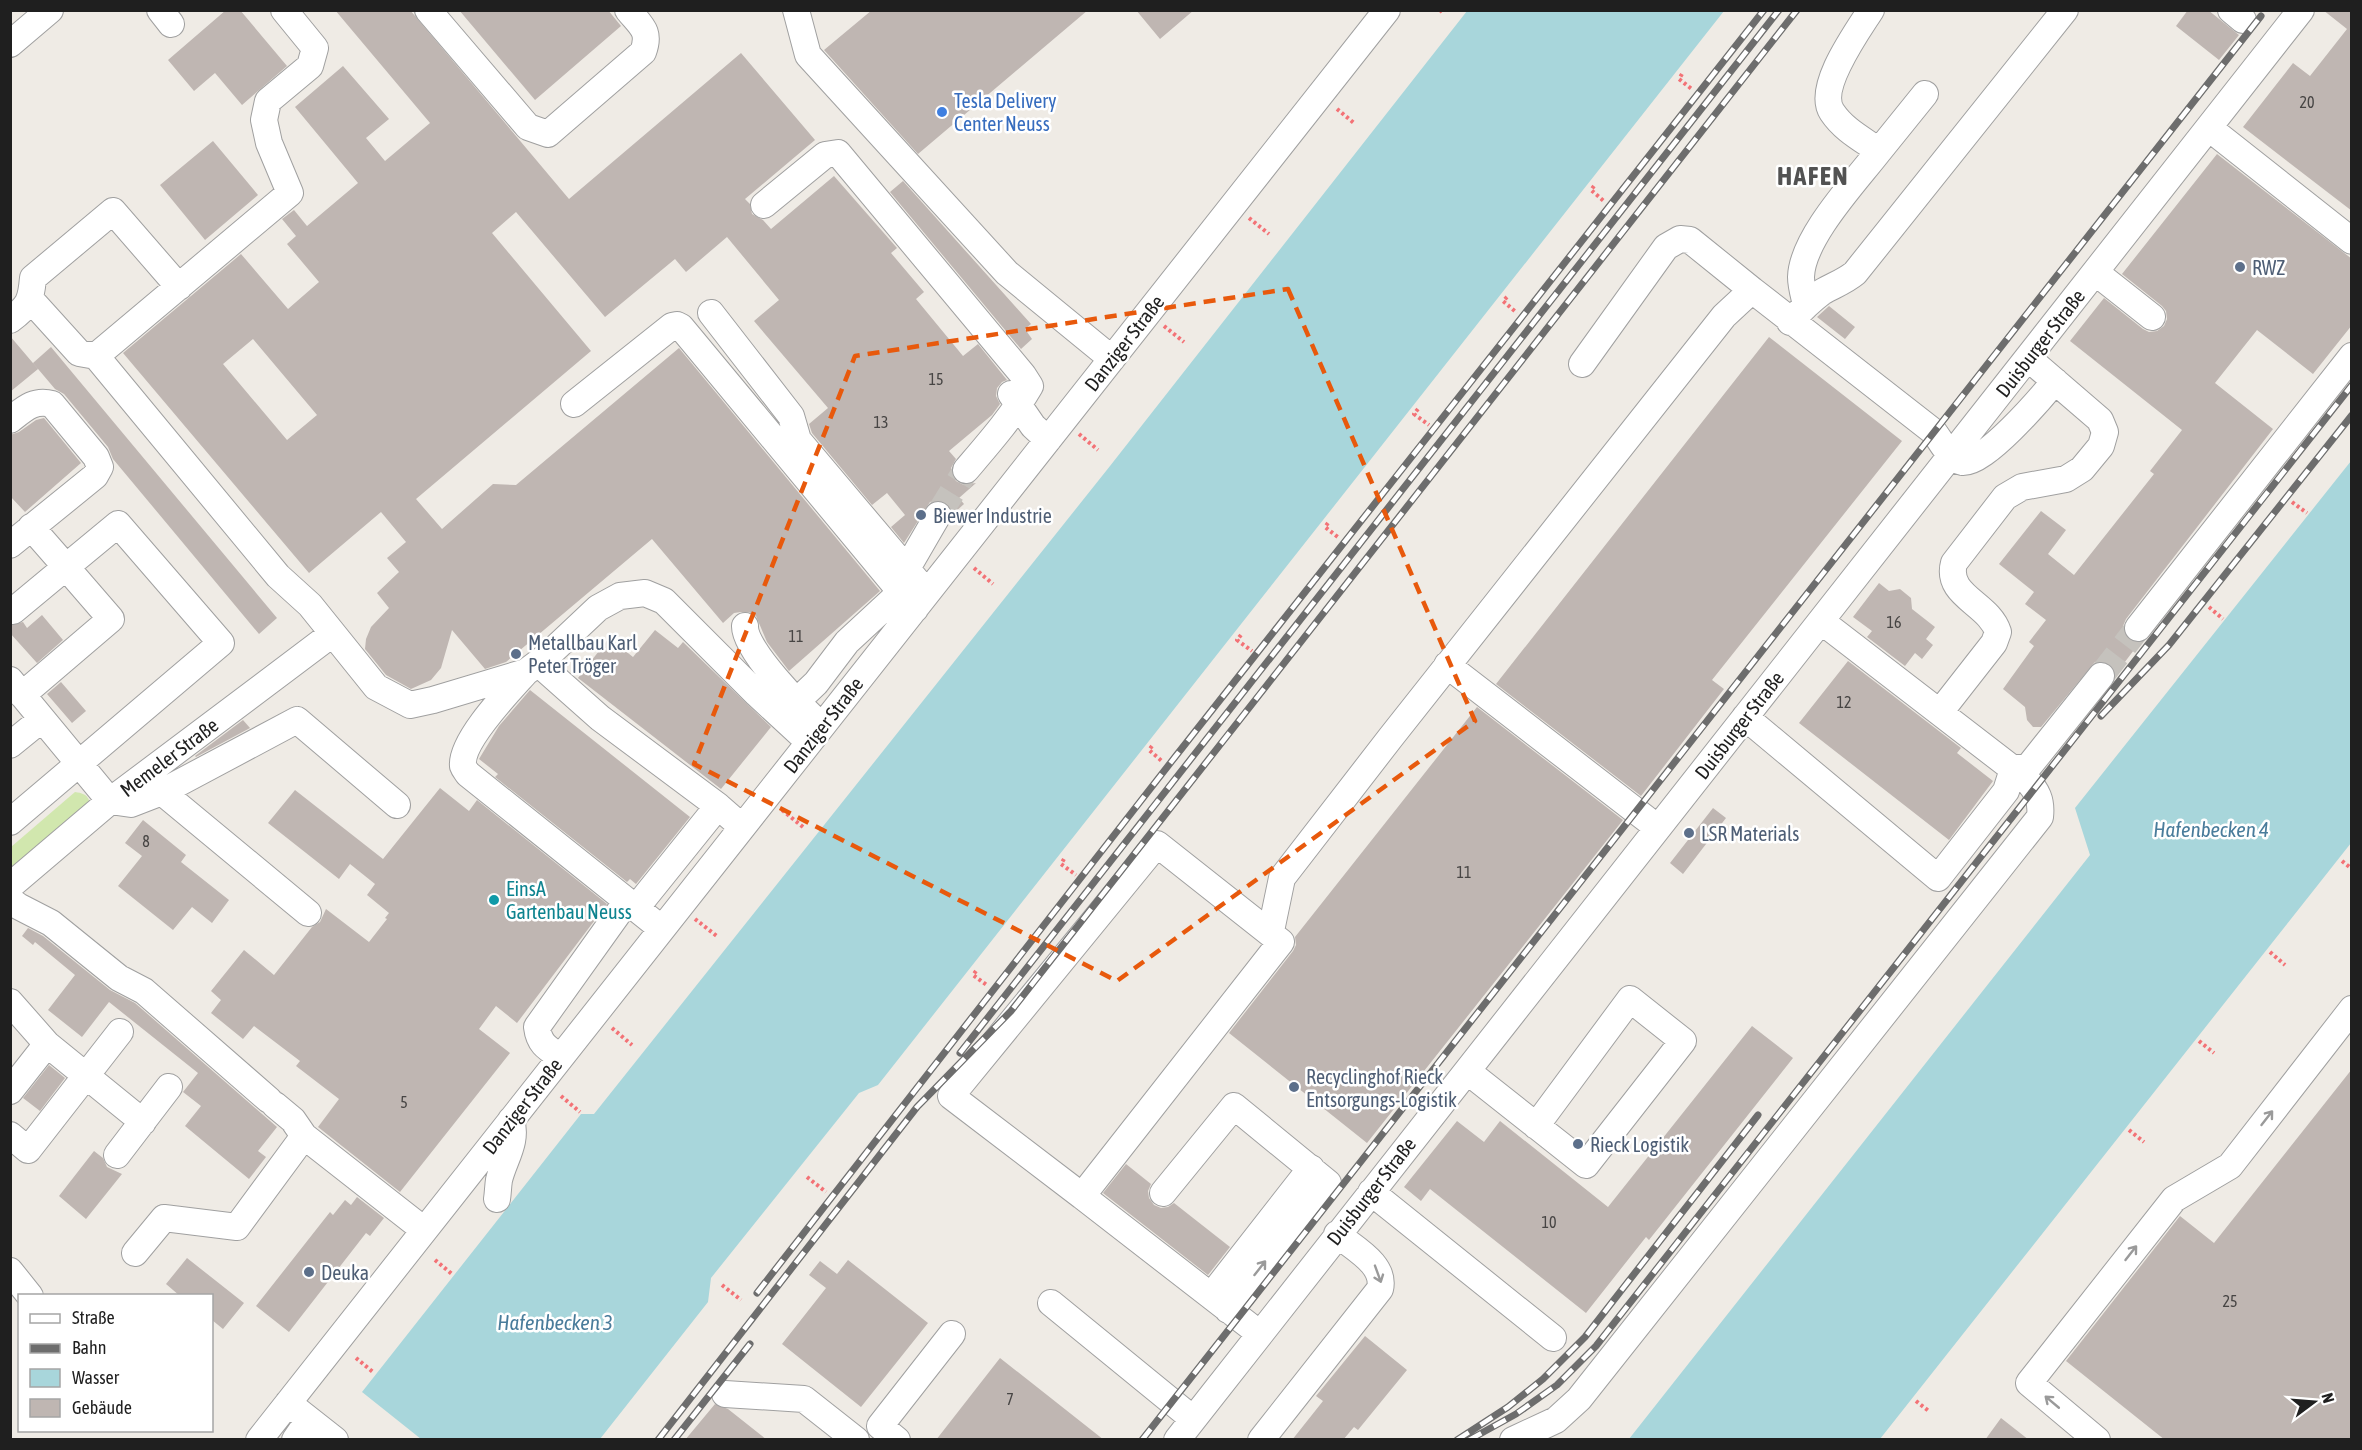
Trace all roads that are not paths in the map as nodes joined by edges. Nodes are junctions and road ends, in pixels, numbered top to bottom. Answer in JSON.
{"nodes":[{"id":1,"x":50,"y":10,"type":"edge"},
{"id":2,"x":284,"y":10,"type":"edge"},
{"id":3,"x":428,"y":10,"type":"edge"},
{"id":4,"x":628,"y":10,"type":"edge"},
{"id":5,"x":796,"y":10,"type":"edge"},
{"id":6,"x":1387,"y":10,"type":"edge"},
{"id":7,"x":1871,"y":10,"type":"edge"},
{"id":8,"x":2065,"y":10,"type":"edge"},
{"id":9,"x":2301,"y":10,"type":"edge"},
{"id":10,"x":10,"y":44,"type":"edge"},
{"id":11,"x":1925,"y":94,"type":"dead end"},
{"id":12,"x":2209,"y":128,"type":"junction"},
{"id":13,"x":1879,"y":151,"type":"junction"},
{"id":14,"x":764,"y":205,"type":"dead end"},
{"id":15,"x":2352,"y":241,"type":"edge"},
{"id":16,"x":2095,"y":272,"type":"junction"},
{"id":17,"x":179,"y":287,"type":"junction"},
{"id":18,"x":1752,"y":290,"type":"junction"},
{"id":19,"x":31,"y":300,"type":"junction"},
{"id":20,"x":1798,"y":313,"type":"junction"},
{"id":21,"x":711,"y":314,"type":"dead end"},
{"id":22,"x":2152,"y":317,"type":"dead end"},
{"id":23,"x":10,"y":320,"type":"edge"},
{"id":24,"x":96,"y":356,"type":"junction"},
{"id":25,"x":2352,"y":356,"type":"edge"},
{"id":26,"x":2028,"y":358,"type":"junction"},
{"id":27,"x":1112,"y":359,"type":"junction"},
{"id":28,"x":1582,"y":364,"type":"dead end"},
{"id":29,"x":2055,"y":381,"type":"junction"},
{"id":30,"x":1016,"y":399,"type":"junction"},
{"id":31,"x":574,"y":404,"type":"dead end"},
{"id":32,"x":10,"y":420,"type":"edge"},
{"id":33,"x":1048,"y":440,"type":"junction"},
{"id":34,"x":1952,"y":455,"type":"junction"},
{"id":35,"x":966,"y":470,"type":"tunnel mouth"},
{"id":36,"x":938,"y":515,"type":"tunnel mouth"},
{"id":37,"x":31,"y":527,"type":"junction"},
{"id":38,"x":10,"y":544,"type":"edge"},
{"id":39,"x":66,"y":567,"type":"junction"},
{"id":40,"x":909,"y":590,"type":"junction"},
{"id":41,"x":13,"y":611,"type":"dead end"},
{"id":42,"x":1821,"y":621,"type":"junction"},
{"id":43,"x":745,"y":626,"type":"dead end"},
{"id":44,"x":2138,"y":628,"type":"tunnel mouth"},
{"id":45,"x":332,"y":634,"type":"junction"},
{"id":46,"x":1447,"y":665,"type":"junction"},
{"id":47,"x":532,"y":667,"type":"junction"},
{"id":48,"x":2101,"y":676,"type":"tunnel mouth"},
{"id":49,"x":16,"y":688,"type":"edge"},
{"id":50,"x":797,"y":701,"type":"junction"},
{"id":51,"x":1940,"y":712,"type":"junction"},
{"id":52,"x":1745,"y":717,"type":"junction"},
{"id":53,"x":42,"y":718,"type":"junction"},
{"id":54,"x":816,"y":734,"type":"junction"},
{"id":55,"x":10,"y":745,"type":"edge"},
{"id":56,"x":79,"y":764,"type":"junction"},
{"id":57,"x":2013,"y":769,"type":"junction"},
{"id":58,"x":162,"y":792,"type":"junction"},
{"id":59,"x":110,"y":801,"type":"junction"},
{"id":60,"x":397,"y":805,"type":"dead end"},
{"id":61,"x":718,"y":806,"type":"junction"},
{"id":62,"x":10,"y":822,"type":"edge"},
{"id":63,"x":742,"y":827,"type":"junction"},
{"id":64,"x":1658,"y":828,"type":"junction"},
{"id":65,"x":676,"y":859,"type":"junction"},
{"id":66,"x":701,"y":880,"type":"junction"},
{"id":67,"x":10,"y":886,"type":"edge"},
{"id":68,"x":10,"y":900,"type":"edge"},
{"id":69,"x":631,"y":905,"type":"junction"},
{"id":70,"x":308,"y":913,"type":"dead end"},
{"id":71,"x":662,"y":929,"type":"junction"},
{"id":72,"x":1268,"y":930,"type":"junction"},
{"id":73,"x":10,"y":1002,"type":"edge"},
{"id":74,"x":2352,"y":1009,"type":"edge"},
{"id":75,"x":120,"y":1032,"type":"dead end"},
{"id":76,"x":47,"y":1044,"type":"junction"},
{"id":77,"x":561,"y":1057,"type":"junction"},
{"id":78,"x":1467,"y":1071,"type":"junction"},
{"id":79,"x":86,"y":1076,"type":"junction"},
{"id":80,"x":169,"y":1087,"type":"dead end"},
{"id":81,"x":10,"y":1091,"type":"edge"},
{"id":82,"x":511,"y":1120,"type":"junction"},
{"id":83,"x":143,"y":1122,"type":"junction"},
{"id":84,"x":1536,"y":1125,"type":"junction"},
{"id":85,"x":10,"y":1134,"type":"edge"},
{"id":86,"x":304,"y":1136,"type":"junction"},
{"id":87,"x":117,"y":1155,"type":"dead end"},
{"id":88,"x":1371,"y":1192,"type":"junction"},
{"id":89,"x":1163,"y":1193,"type":"dead end"},
{"id":90,"x":1082,"y":1196,"type":"junction"},
{"id":91,"x":497,"y":1199,"type":"dead end"},
{"id":92,"x":424,"y":1230,"type":"junction"},
{"id":93,"x":1337,"y":1234,"type":"junction"},
{"id":94,"x":135,"y":1253,"type":"dead end"},
{"id":95,"x":10,"y":1271,"type":"edge"},
{"id":96,"x":28,"y":1294,"type":"edge"},
{"id":97,"x":1051,"y":1303,"type":"dead end"},
{"id":98,"x":1219,"y":1303,"type":"junction"},
{"id":99,"x":952,"y":1334,"type":"dead end"},
{"id":100,"x":1260,"y":1334,"type":"junction"},
{"id":101,"x":1553,"y":1338,"type":"dead end"},
{"id":102,"x":725,"y":1394,"type":"dead end"},
{"id":103,"x":288,"y":1403,"type":"junction"},
{"id":104,"x":1193,"y":1419,"type":"junction"},
{"id":105,"x":259,"y":1440,"type":"edge"},
{"id":106,"x":335,"y":1440,"type":"edge"},
{"id":107,"x":856,"y":1440,"type":"edge"},
{"id":108,"x":897,"y":1440,"type":"edge"},
{"id":109,"x":1177,"y":1440,"type":"edge"},
{"id":110,"x":1261,"y":1440,"type":"edge"},
{"id":111,"x":1513,"y":1440,"type":"edge"},
{"id":112,"x":2097,"y":1440,"type":"edge"}],
"edges":[{"from":1,"to":10,"type":"street"},
{"from":2,"to":17,"type":"street"},
{"from":3,"to":4,"type":"street"},
{"from":5,"to":27,"type":"street"},
{"from":6,"to":27,"type":"street","name":"Danziger Straße"},
{"from":7,"to":13,"type":"street"},
{"from":8,"to":20,"type":"street"},
{"from":9,"to":12,"type":"street","name":"Duisburger Straße"},
{"from":11,"to":13,"type":"street"},
{"from":12,"to":15,"type":"street"},
{"from":12,"to":16,"type":"street","name":"Duisburger Straße"},
{"from":13,"to":20,"type":"street"},
{"from":14,"to":30,"type":"street"},
{"from":16,"to":22,"type":"street"},
{"from":16,"to":26,"type":"street","name":"Duisburger Straße"},
{"from":17,"to":19,"type":"street"},
{"from":17,"to":24,"type":"street"},
{"from":18,"to":20,"type":"street"},
{"from":18,"to":28,"type":"street"},
{"from":18,"to":46,"type":"street"},
{"from":19,"to":23,"type":"street"},
{"from":19,"to":24,"type":"street"},
{"from":20,"to":34,"type":"street"},
{"from":21,"to":40,"type":"street"},
{"from":24,"to":45,"type":"street"},
{"from":25,"to":44,"type":"street"},
{"from":26,"to":29,"type":"street"},
{"from":26,"to":34,"type":"street","name":"Duisburger Straße"},
{"from":27,"to":33,"type":"street","name":"Danziger Straße"},
{"from":29,"to":34,"type":"street"},
{"from":29,"to":51,"type":"street"},
{"from":30,"to":33,"type":"street"},
{"from":30,"to":35,"type":"street"},
{"from":31,"to":40,"type":"street"},
{"from":32,"to":37,"type":"street"},
{"from":33,"to":40,"type":"street","name":"Danziger Straße"},
{"from":34,"to":42,"type":"street","name":"Duisburger Straße"},
{"from":36,"to":40,"type":"street"},
{"from":37,"to":38,"type":"street"},
{"from":37,"to":39,"type":"street"},
{"from":39,"to":41,"type":"street"},
{"from":39,"to":49,"type":"street"},
{"from":39,"to":56,"type":"street"},
{"from":40,"to":50,"type":"street"},
{"from":40,"to":54,"type":"street","name":"Danziger Straße"},
{"from":42,"to":51,"type":"street"},
{"from":42,"to":52,"type":"street","name":"Duisburger Straße"},
{"from":43,"to":50,"type":"street"},
{"from":45,"to":47,"type":"street"},
{"from":45,"to":59,"type":"street","name":"Memeler Straße"},
{"from":46,"to":64,"type":"street"},
{"from":46,"to":72,"type":"street"},
{"from":47,"to":54,"type":"street"},
{"from":47,"to":61,"type":"street"},
{"from":47,"to":69,"type":"street"},
{"from":48,"to":57,"type":"street"},
{"from":49,"to":53,"type":"street"},
{"from":50,"to":54,"type":"street"},
{"from":51,"to":57,"type":"street"},
{"from":52,"to":57,"type":"street"},
{"from":52,"to":64,"type":"street","name":"Duisburger Straße"},
{"from":53,"to":55,"type":"street"},
{"from":53,"to":56,"type":"street"},
{"from":54,"to":63,"type":"street","name":"Danziger Straße"},
{"from":56,"to":59,"type":"street"},
{"from":56,"to":62,"type":"street"},
{"from":57,"to":111,"type":"street"},
{"from":58,"to":59,"type":"street"},
{"from":58,"to":60,"type":"street"},
{"from":58,"to":70,"type":"street"},
{"from":59,"to":67,"type":"street","name":"Memeler Straße"},
{"from":61,"to":63,"type":"street"},
{"from":61,"to":65,"type":"street"},
{"from":63,"to":66,"type":"street","name":"Danziger Straße"},
{"from":64,"to":78,"type":"street","name":"Duisburger Straße"},
{"from":65,"to":66,"type":"street"},
{"from":65,"to":69,"type":"street"},
{"from":66,"to":71,"type":"street","name":"Danziger Straße"},
{"from":68,"to":86,"type":"street"},
{"from":69,"to":71,"type":"street"},
{"from":69,"to":77,"type":"street"},
{"from":71,"to":77,"type":"street","name":"Danziger Straße"},
{"from":72,"to":90,"type":"street"},
{"from":72,"to":90,"type":"street"},
{"from":73,"to":76,"type":"street"},
{"from":112,"to":74,"type":"street","one_way":true},
{"from":75,"to":79,"type":"street"},
{"from":76,"to":79,"type":"street"},
{"from":76,"to":81,"type":"street"},
{"from":77,"to":82,"type":"street","name":"Danziger Straße"},
{"from":78,"to":84,"type":"street"},
{"from":78,"to":88,"type":"street","name":"Duisburger Straße"},
{"from":79,"to":83,"type":"street"},
{"from":79,"to":85,"type":"street"},
{"from":80,"to":83,"type":"street"},
{"from":82,"to":91,"type":"street"},
{"from":82,"to":92,"type":"street","name":"Danziger Straße"},
{"from":83,"to":87,"type":"street"},
{"from":84,"to":84,"type":"street"},
{"from":86,"to":92,"type":"street"},
{"from":86,"to":94,"type":"street"},
{"from":88,"to":93,"type":"street","name":"Duisburger Straße"},
{"from":88,"to":101,"type":"street"},
{"from":89,"to":98,"type":"street"},
{"from":90,"to":98,"type":"street"},
{"from":92,"to":103,"type":"street","name":"Danziger Straße"},
{"from":93,"to":100,"type":"street","name":"Duisburger Straße"},
{"from":93,"to":110,"type":"street","one_way":true},
{"from":95,"to":96,"type":"street"},
{"from":97,"to":104,"type":"street"},
{"from":98,"to":100,"type":"street"},
{"from":99,"to":108,"type":"street"},
{"from":100,"to":104,"type":"street","name":"Duisburger Straße"},
{"from":102,"to":107,"type":"street"},
{"from":103,"to":105,"type":"street","name":"Danziger Straße"},
{"from":103,"to":106,"type":"street"},
{"from":104,"to":109,"type":"street","name":"Duisburger Straße"}]}
